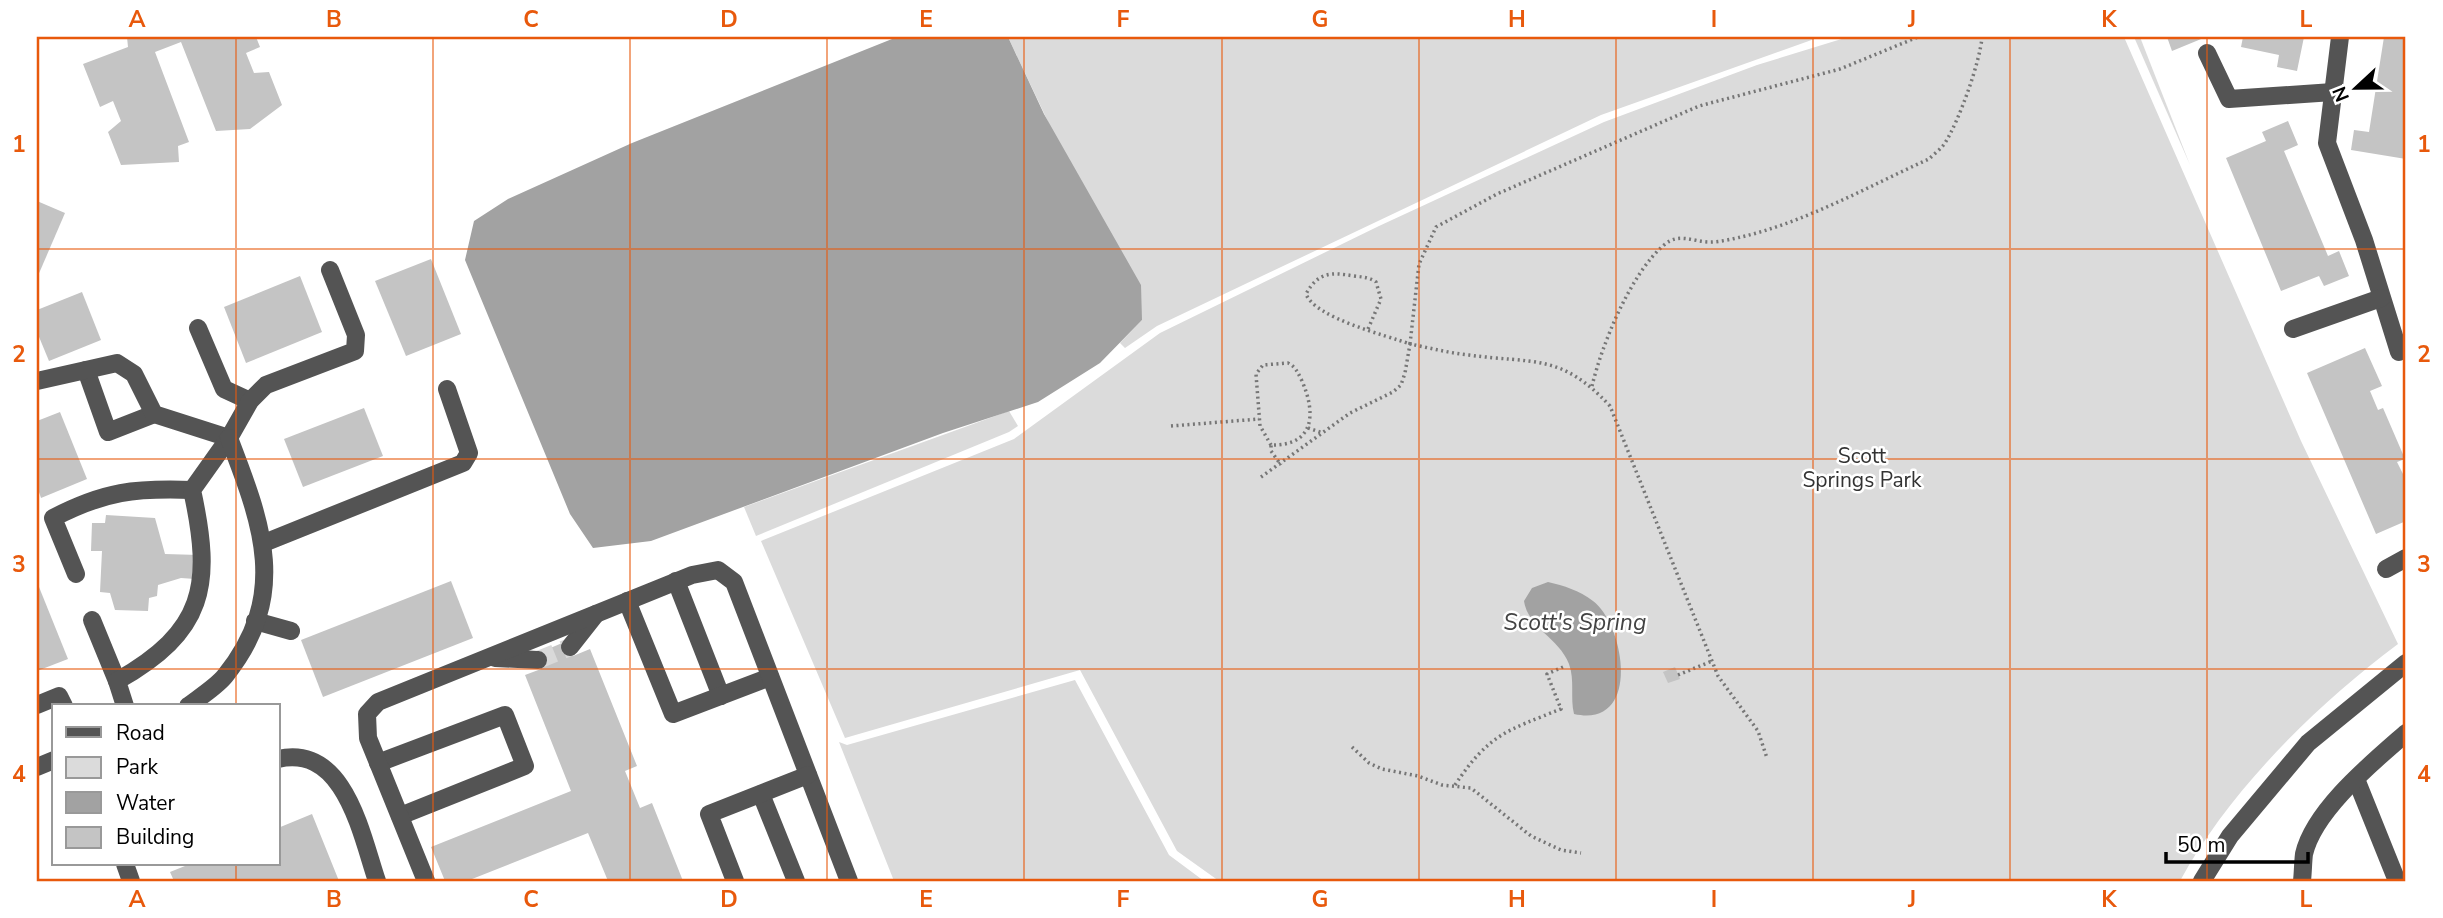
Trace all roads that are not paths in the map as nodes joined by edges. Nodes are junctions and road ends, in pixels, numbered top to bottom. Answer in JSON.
{"nodes":[{"id":1,"x":2340,"y":37,"type":"edge"},
{"id":2,"x":2207,"y":53,"type":"dead end"},
{"id":3,"x":2333,"y":92,"type":"junction"},
{"id":4,"x":330,"y":270,"type":"dead end"},
{"id":5,"x":2381,"y":298,"type":"junction"},
{"id":6,"x":198,"y":328,"type":"dead end"},
{"id":7,"x":2293,"y":329,"type":"dead end"},
{"id":8,"x":2404,"y":358,"type":"edge"},
{"id":9,"x":86,"y":370,"type":"junction"},
{"id":10,"x":37,"y":381,"type":"edge"},
{"id":11,"x":447,"y":389,"type":"dead end"},
{"id":12,"x":250,"y":401,"type":"junction"},
{"id":13,"x":153,"y":414,"type":"junction"},
{"id":14,"x":229,"y":438,"type":"junction"},
{"id":15,"x":192,"y":490,"type":"junction"},
{"id":16,"x":264,"y":543,"type":"junction"},
{"id":17,"x":2406,"y":558,"type":"edge"},
{"id":18,"x":2386,"y":569,"type":"dead end"},
{"id":19,"x":76,"y":574,"type":"dead end"},
{"id":20,"x":676,"y":581,"type":"junction"},
{"id":21,"x":627,"y":601,"type":"junction"},
{"id":22,"x":597,"y":613,"type":"junction"},
{"id":23,"x":92,"y":620,"type":"dead end"},
{"id":24,"x":255,"y":621,"type":"junction"},
{"id":25,"x":291,"y":631,"type":"dead end"},
{"id":26,"x":570,"y":648,"type":"tunnel mouth"},
{"id":27,"x":488,"y":657,"type":"junction"},
{"id":28,"x":538,"y":660,"type":"tunnel mouth"},
{"id":29,"x":2406,"y":663,"type":"edge"},
{"id":30,"x":770,"y":677,"type":"junction"},
{"id":31,"x":117,"y":681,"type":"junction"},
{"id":32,"x":721,"y":696,"type":"junction"},
{"id":33,"x":63,"y":704,"type":"edge"},
{"id":34,"x":124,"y":704,"type":"edge"},
{"id":35,"x":190,"y":704,"type":"edge"},
{"id":36,"x":37,"y":705,"type":"edge"},
{"id":37,"x":2406,"y":733,"type":"edge"},
{"id":38,"x":280,"y":760,"type":"edge"},
{"id":39,"x":378,"y":764,"type":"junction"},
{"id":40,"x":808,"y":775,"type":"junction"},
{"id":41,"x":2356,"y":779,"type":"junction"},
{"id":42,"x":761,"y":794,"type":"junction"},
{"id":43,"x":400,"y":816,"type":"junction"},
{"id":44,"x":377,"y":881,"type":"edge"},
{"id":45,"x":426,"y":881,"type":"edge"},
{"id":46,"x":735,"y":881,"type":"edge"},
{"id":47,"x":796,"y":881,"type":"edge"},
{"id":48,"x":849,"y":881,"type":"edge"},
{"id":49,"x":2202,"y":881,"type":"edge"},
{"id":50,"x":2302,"y":881,"type":"edge"},
{"id":51,"x":2397,"y":881,"type":"edge"}],
"edges":[{"from":1,"to":3,"type":"street"},
{"from":2,"to":3,"type":"street"},
{"from":3,"to":5,"type":"street"},
{"from":4,"to":12,"type":"street"},
{"from":5,"to":7,"type":"street"},
{"from":5,"to":8,"type":"street"},
{"from":6,"to":12,"type":"street"},
{"from":9,"to":10,"type":"street"},
{"from":9,"to":13,"type":"street"},
{"from":9,"to":13,"type":"street"},
{"from":11,"to":16,"type":"street"},
{"from":12,"to":14,"type":"street"},
{"from":13,"to":14,"type":"street"},
{"from":14,"to":15,"type":"street"},
{"from":14,"to":16,"type":"street"},
{"from":15,"to":19,"type":"street"},
{"from":15,"to":31,"type":"street"},
{"from":16,"to":24,"type":"street"},
{"from":17,"to":18,"type":"street"},
{"from":20,"to":21,"type":"street"},
{"from":20,"to":30,"type":"street"},
{"from":20,"to":32,"type":"street"},
{"from":21,"to":22,"type":"street"},
{"from":21,"to":32,"type":"street"},
{"from":22,"to":26,"type":"street"},
{"from":22,"to":27,"type":"street"},
{"from":23,"to":31,"type":"street"},
{"from":24,"to":25,"type":"street"},
{"from":24,"to":35,"type":"street"},
{"from":27,"to":28,"type":"street"},
{"from":27,"to":39,"type":"street"},
{"from":29,"to":49,"type":"street"},
{"from":30,"to":32,"type":"street"},
{"from":30,"to":40,"type":"street"},
{"from":31,"to":34,"type":"street"},
{"from":33,"to":36,"type":"street"},
{"from":37,"to":41,"type":"street"},
{"from":38,"to":44,"type":"street"},
{"from":39,"to":43,"type":"street"},
{"from":39,"to":43,"type":"street"},
{"from":40,"to":42,"type":"street"},
{"from":40,"to":48,"type":"street"},
{"from":41,"to":50,"type":"street"},
{"from":41,"to":51,"type":"street"},
{"from":42,"to":46,"type":"street"},
{"from":42,"to":47,"type":"street"},
{"from":43,"to":45,"type":"street"}]}
